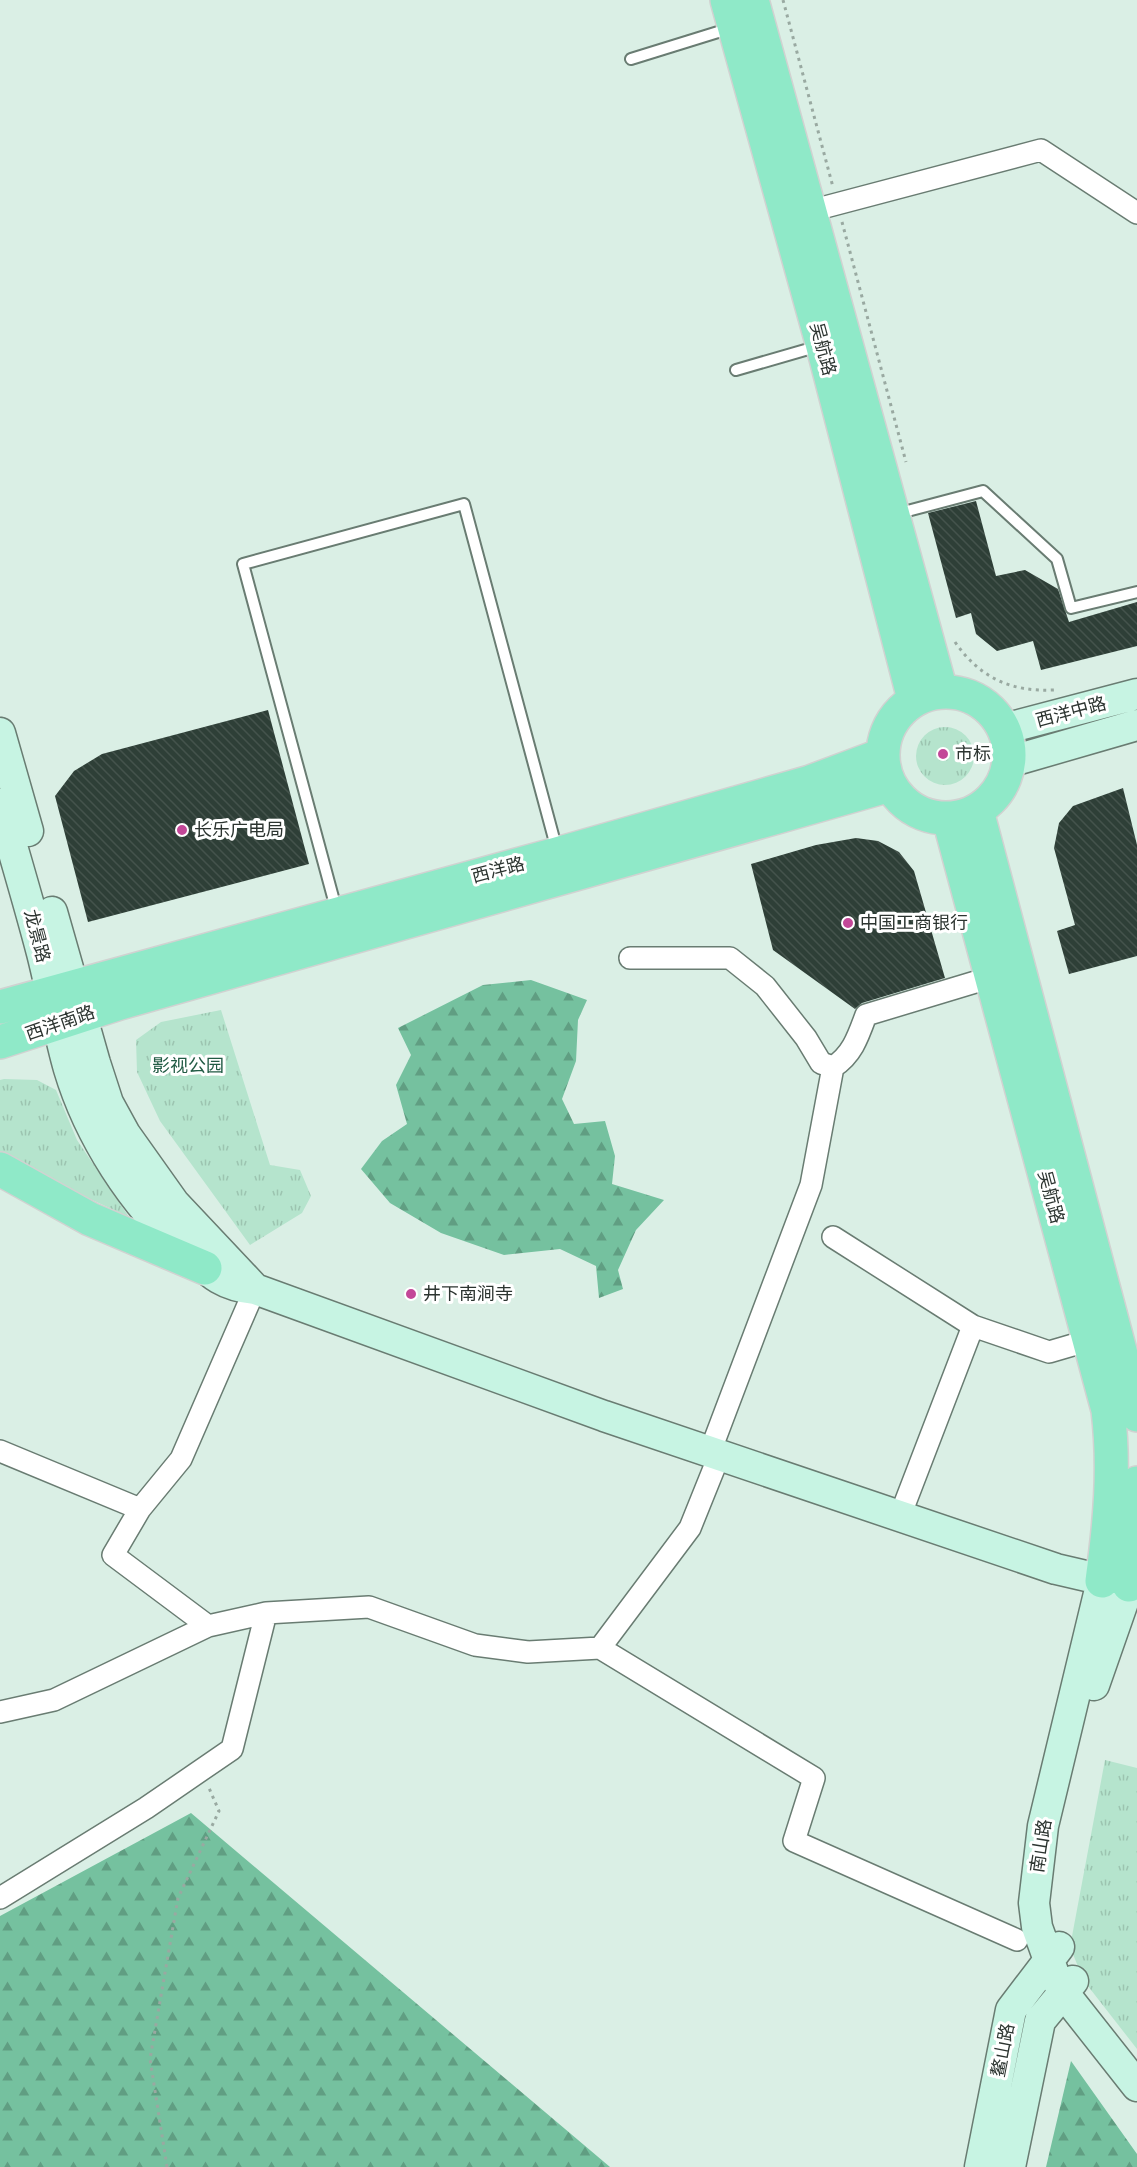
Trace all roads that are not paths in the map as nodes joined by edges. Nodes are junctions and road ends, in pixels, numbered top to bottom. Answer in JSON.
{"nodes":[{"id":1,"x":752,"y":0,"type":"edge"},
{"id":2,"x":731,"y":14,"type":"edge"},
{"id":3,"x":632,"y":59,"type":"dead end"},
{"id":4,"x":823,"y":208,"type":"junction"},
{"id":5,"x":1137,"y":213,"type":"edge"},
{"id":6,"x":822,"y":345,"type":"junction"},
{"id":7,"x":736,"y":370,"type":"dead end"},
{"id":8,"x":892,"y":515,"type":"junction"},
{"id":9,"x":897,"y":584,"type":"junction"},
{"id":10,"x":1137,"y":592,"type":"edge"},
{"id":11,"x":927,"y":695,"type":"junction"},
{"id":12,"x":1125,"y":697,"type":"edge"},
{"id":13,"x":1130,"y":728,"type":"edge"},
{"id":14,"x":1004,"y":729,"type":"junction"},
{"id":15,"x":0,"y":733,"type":"edge"},
{"id":16,"x":1009,"y":762,"type":"junction"},
{"id":17,"x":886,"y":770,"type":"junction"},
{"id":18,"x":813,"y":794,"type":"junction"},
{"id":19,"x":0,"y":804,"type":"edge"},
{"id":20,"x":963,"y":815,"type":"junction"},
{"id":21,"x":557,"y":854,"type":"junction"},
{"id":22,"x":983,"y":890,"type":"junction"},
{"id":23,"x":338,"y":913,"type":"junction"},
{"id":24,"x":630,"y":958,"type":"dead end"},
{"id":25,"x":992,"y":977,"type":"junction"},
{"id":26,"x":116,"y":989,"type":"junction"},
{"id":27,"x":66,"y":1004,"type":"junction"},
{"id":28,"x":0,"y":1007,"type":"edge"},
{"id":29,"x":0,"y":1042,"type":"edge"},
{"id":30,"x":833,"y":1067,"type":"junction"},
{"id":31,"x":0,"y":1168,"type":"edge"},
{"id":32,"x":833,"y":1237,"type":"dead end"},
{"id":33,"x":204,"y":1268,"type":"junction"},
{"id":34,"x":255,"y":1289,"type":"junction"},
{"id":35,"x":973,"y":1326,"type":"junction"},
{"id":36,"x":1090,"y":1340,"type":"junction"},
{"id":37,"x":1137,"y":1415,"type":"edge"},
{"id":38,"x":0,"y":1451,"type":"edge"},
{"id":39,"x":715,"y":1454,"type":"junction"},
{"id":40,"x":1137,"y":1483,"type":"edge"},
{"id":41,"x":140,"y":1509,"type":"junction"},
{"id":42,"x":900,"y":1516,"type":"junction"},
{"id":43,"x":1122,"y":1584,"type":"edge"},
{"id":44,"x":266,"y":1612,"type":"junction"},
{"id":45,"x":208,"y":1626,"type":"junction"},
{"id":46,"x":600,"y":1648,"type":"junction"},
{"id":47,"x":0,"y":1712,"type":"edge"},
{"id":48,"x":0,"y":1898,"type":"edge"},
{"id":49,"x":1017,"y":1941,"type":"dead end"},
{"id":50,"x":1053,"y":1954,"type":"junction"},
{"id":51,"x":1069,"y":1986,"type":"junction"},
{"id":52,"x":1137,"y":2064,"type":"edge"},
{"id":53,"x":1137,"y":2086,"type":"edge"},
{"id":54,"x":980,"y":2167,"type":"edge"},
{"id":55,"x":1010,"y":2167,"type":"edge"}],
"edges":[{"from":1,"to":4,"type":"main road","name":"吴航路"},
{"from":2,"to":3,"type":"lane"},
{"from":2,"to":6,"type":"main road","name":"吴航路"},
{"from":4,"to":5,"type":"street"},
{"from":4,"to":8,"type":"main road","name":"吴航路"},
{"from":6,"to":7,"type":"lane"},
{"from":6,"to":9,"type":"main road","name":"吴航路"},
{"from":8,"to":9,"type":"main road","name":"吴航路"},
{"from":8,"to":10,"type":"lane"},
{"from":9,"to":11,"type":"main road","name":"吴航路"},
{"from":11,"to":14,"type":"main road"},
{"from":11,"to":17,"type":"main road"},
{"from":12,"to":13,"type":"street"},
{"from":12,"to":14,"type":"street","name":"西洋中路"},
{"from":13,"to":16,"type":"street","name":"西洋中路"},
{"from":14,"to":16,"type":"main road"},
{"from":15,"to":27,"type":"street"},
{"from":16,"to":20,"type":"main road"},
{"from":17,"to":18,"type":"main road","name":"西洋路"},
{"from":17,"to":20,"type":"main road"},
{"from":18,"to":21,"type":"main road","name":"西洋路"},
{"from":18,"to":26,"type":"main road","name":"西洋路"},
{"from":19,"to":27,"type":"street","name":"龙景路"},
{"from":20,"to":22,"type":"main road","name":"吴航路"},
{"from":21,"to":23,"type":"main road","name":"西洋路"},
{"from":21,"to":23,"type":"lane"},
{"from":22,"to":25,"type":"main road","name":"吴航路"},
{"from":22,"to":37,"type":"main road","name":"吴航路"},
{"from":23,"to":26,"type":"main road","name":"西洋路"},
{"from":24,"to":30,"type":"street"},
{"from":25,"to":30,"type":"street"},
{"from":25,"to":36,"type":"main road","name":"吴航路"},
{"from":26,"to":27,"type":"main road","name":"西洋南路"},
{"from":27,"to":28,"type":"main road","name":"西洋南路"},
{"from":27,"to":29,"type":"main road","name":"西洋南路"},
{"from":27,"to":33,"type":"street","name":"龙景路"},
{"from":27,"to":34,"type":"street"},
{"from":30,"to":39,"type":"street"},
{"from":31,"to":33,"type":"main road"},
{"from":32,"to":35,"type":"street"},
{"from":33,"to":34,"type":"street","name":"龙景路"},
{"from":34,"to":39,"type":"street","name":"龙景路"},
{"from":34,"to":41,"type":"street"},
{"from":35,"to":36,"type":"street"},
{"from":35,"to":42,"type":"street"},
{"from":36,"to":43,"type":"main road","name":"吴航路"},
{"from":38,"to":41,"type":"street"},
{"from":39,"to":42,"type":"street","name":"龙景路"},
{"from":39,"to":46,"type":"street"},
{"from":40,"to":43,"type":"main road"},
{"from":41,"to":45,"type":"street"},
{"from":42,"to":43,"type":"street","name":"龙景路"},
{"from":43,"to":50,"type":"street","name":"南山路"},
{"from":44,"to":45,"type":"street"},
{"from":44,"to":46,"type":"street"},
{"from":44,"to":48,"type":"street"},
{"from":45,"to":47,"type":"street"},
{"from":46,"to":49,"type":"street"},
{"from":50,"to":51,"type":"street","name":"南山路"},
{"from":50,"to":54,"type":"street","name":"鳌山路"},
{"from":51,"to":52,"type":"street","name":"南山路"},
{"from":51,"to":53,"type":"street","name":"南山路"},
{"from":51,"to":55,"type":"street","name":"鳌山路"}]}
